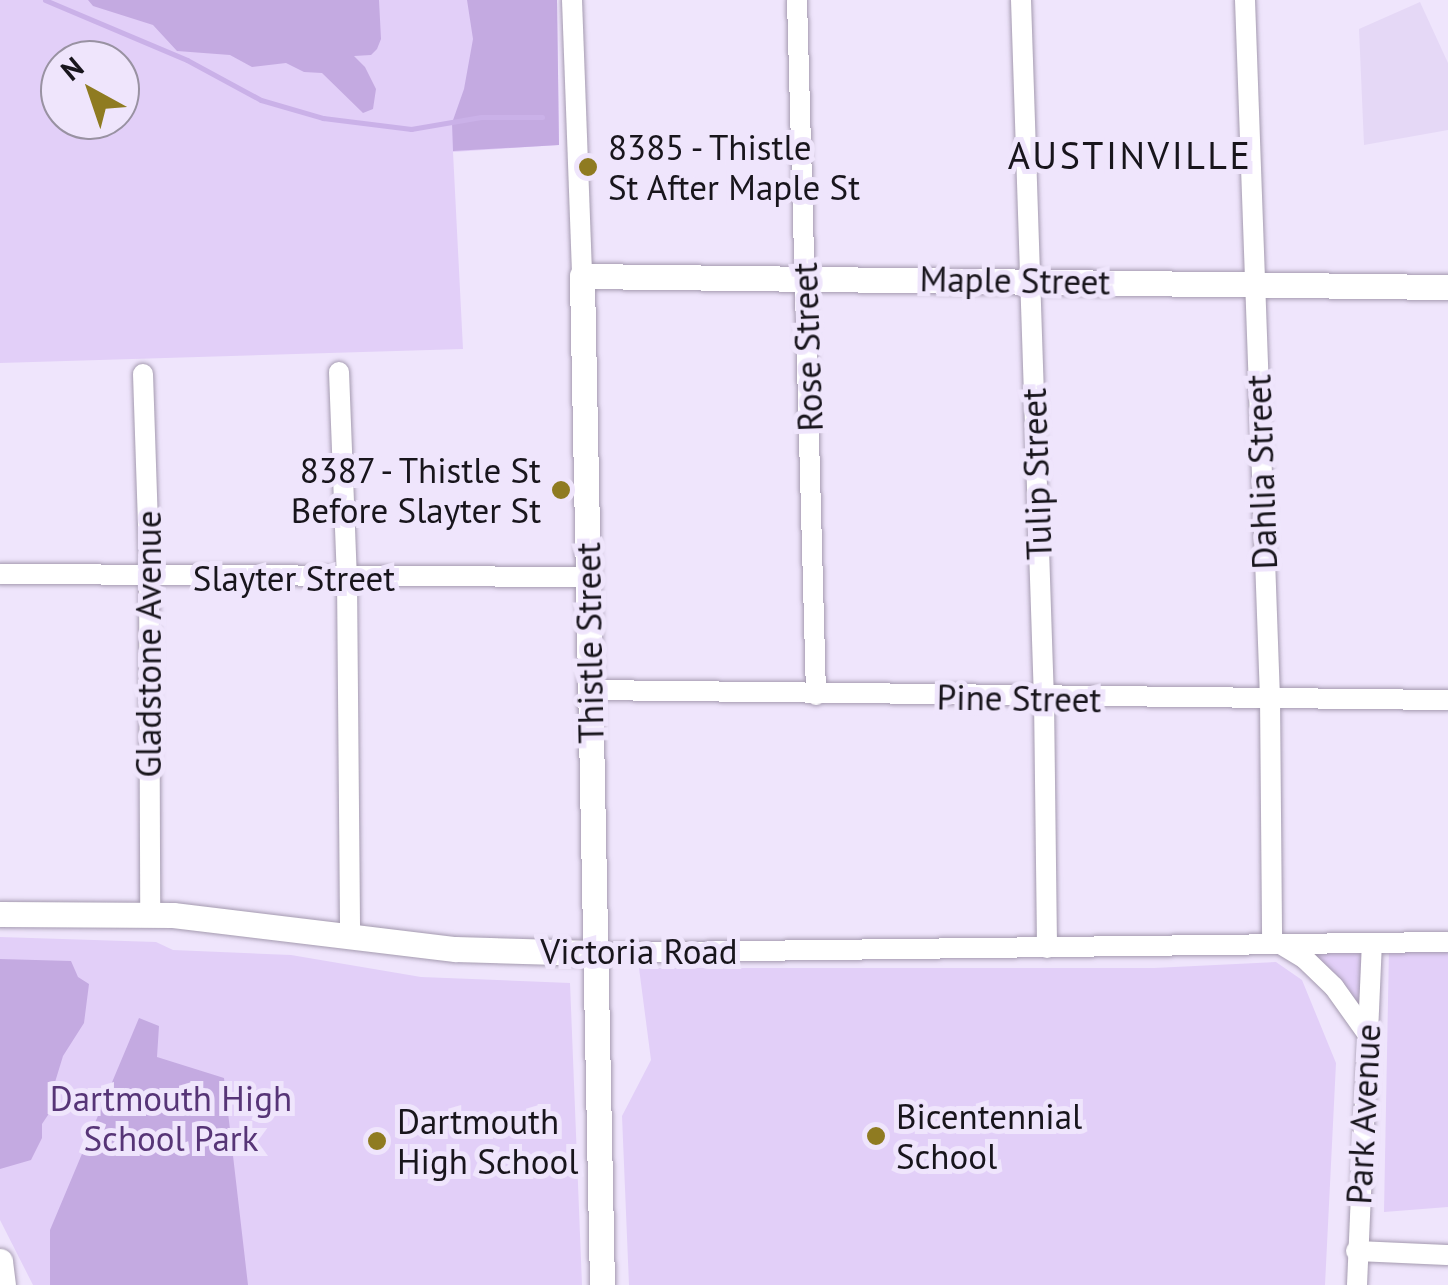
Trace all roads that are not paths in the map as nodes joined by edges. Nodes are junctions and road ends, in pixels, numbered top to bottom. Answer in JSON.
{"nodes":[{"id":1,"x":572,"y":0,"type":"edge"},
{"id":2,"x":797,"y":0,"type":"edge"},
{"id":3,"x":1021,"y":0,"type":"edge"},
{"id":4,"x":1245,"y":0,"type":"edge"},
{"id":5,"x":582,"y":276,"type":"junction"},
{"id":6,"x":806,"y":278,"type":"junction"},
{"id":7,"x":1030,"y":280,"type":"junction"},
{"id":8,"x":1254,"y":282,"type":"junction"},
{"id":9,"x":1448,"y":287,"type":"edge"},
{"id":10,"x":339,"y":372,"type":"dead end"},
{"id":11,"x":143,"y":374,"type":"dead end"},
{"id":12,"x":0,"y":574,"type":"edge"},
{"id":13,"x":588,"y":577,"type":"junction"},
{"id":14,"x":149,"y":578,"type":"junction"},
{"id":15,"x":348,"y":579,"type":"junction"},
{"id":16,"x":590,"y":690,"type":"junction"},
{"id":17,"x":816,"y":695,"type":"junction"},
{"id":18,"x":1270,"y":698,"type":"junction"},
{"id":19,"x":1044,"y":699,"type":"junction"},
{"id":20,"x":1448,"y":700,"type":"edge"},
{"id":21,"x":0,"y":914,"type":"edge"},
{"id":22,"x":150,"y":914,"type":"junction"},
{"id":23,"x":350,"y":935,"type":"junction"},
{"id":24,"x":1448,"y":942,"type":"edge"},
{"id":25,"x":1372,"y":943,"type":"junction"},
{"id":26,"x":1276,"y":944,"type":"junction"},
{"id":27,"x":1046,"y":948,"type":"junction"},
{"id":28,"x":592,"y":954,"type":"junction"},
{"id":29,"x":1366,"y":1032,"type":"junction"},
{"id":30,"x":1356,"y":1251,"type":"junction"},
{"id":31,"x":1448,"y":1255,"type":"edge"},
{"id":32,"x":0,"y":1261,"type":"edge"},
{"id":33,"x":2,"y":1285,"type":"edge"},
{"id":34,"x":602,"y":1285,"type":"edge"},
{"id":35,"x":1356,"y":1285,"type":"edge"}],
"edges":[{"from":1,"to":5,"type":"street","name":"Thistle Street"},
{"from":2,"to":6,"type":"street","name":"Rose Street"},
{"from":3,"to":7,"type":"street","name":"Tulip Street"},
{"from":4,"to":8,"type":"street","name":"Dahlia Street"},
{"from":5,"to":6,"type":"main road","name":"Maple Street"},
{"from":5,"to":13,"type":"main road","name":"Thistle Street"},
{"from":6,"to":7,"type":"main road","name":"Maple Street"},
{"from":6,"to":17,"type":"street","name":"Rose Street"},
{"from":7,"to":8,"type":"main road","name":"Maple Street"},
{"from":7,"to":19,"type":"street","name":"Tulip Street"},
{"from":8,"to":9,"type":"main road","name":"Maple Street"},
{"from":8,"to":18,"type":"street","name":"Dahlia Street"},
{"from":10,"to":15,"type":"street"},
{"from":11,"to":14,"type":"street","name":"Gladstone Avenue"},
{"from":12,"to":14,"type":"street","name":"Slayter Street"},
{"from":13,"to":15,"type":"street","name":"Slayter Street"},
{"from":13,"to":16,"type":"main road","name":"Thistle Street"},
{"from":14,"to":15,"type":"street","name":"Slayter Street"},
{"from":14,"to":22,"type":"street","name":"Gladstone Avenue"},
{"from":15,"to":23,"type":"street"},
{"from":16,"to":17,"type":"street","name":"Pine Street"},
{"from":16,"to":28,"type":"main road","name":"Thistle Street"},
{"from":17,"to":19,"type":"street","name":"Pine Street"},
{"from":18,"to":19,"type":"street","name":"Pine Street"},
{"from":18,"to":20,"type":"street","name":"Pine Street"},
{"from":18,"to":26,"type":"street","name":"Dahlia Street"},
{"from":19,"to":27,"type":"street","name":"Tulip Street"},
{"from":21,"to":22,"type":"main road","name":"Victoria Road"},
{"from":22,"to":23,"type":"main road","name":"Victoria Road"},
{"from":23,"to":28,"type":"main road","name":"Victoria Road"},
{"from":24,"to":25,"type":"street","name":"Victoria Road"},
{"from":25,"to":26,"type":"street","name":"Victoria Road"},
{"from":25,"to":29,"type":"street","name":"Park Avenue"},
{"from":26,"to":27,"type":"street","name":"Victoria Road"},
{"from":26,"to":29,"type":"street"},
{"from":27,"to":28,"type":"street","name":"Victoria Road"},
{"from":28,"to":34,"type":"main road","name":"Thistle Street"},
{"from":29,"to":30,"type":"street","name":"Park Avenue"},
{"from":30,"to":31,"type":"street"},
{"from":30,"to":35,"type":"street","name":"Park Avenue"},
{"from":32,"to":33,"type":"main road"}]}
